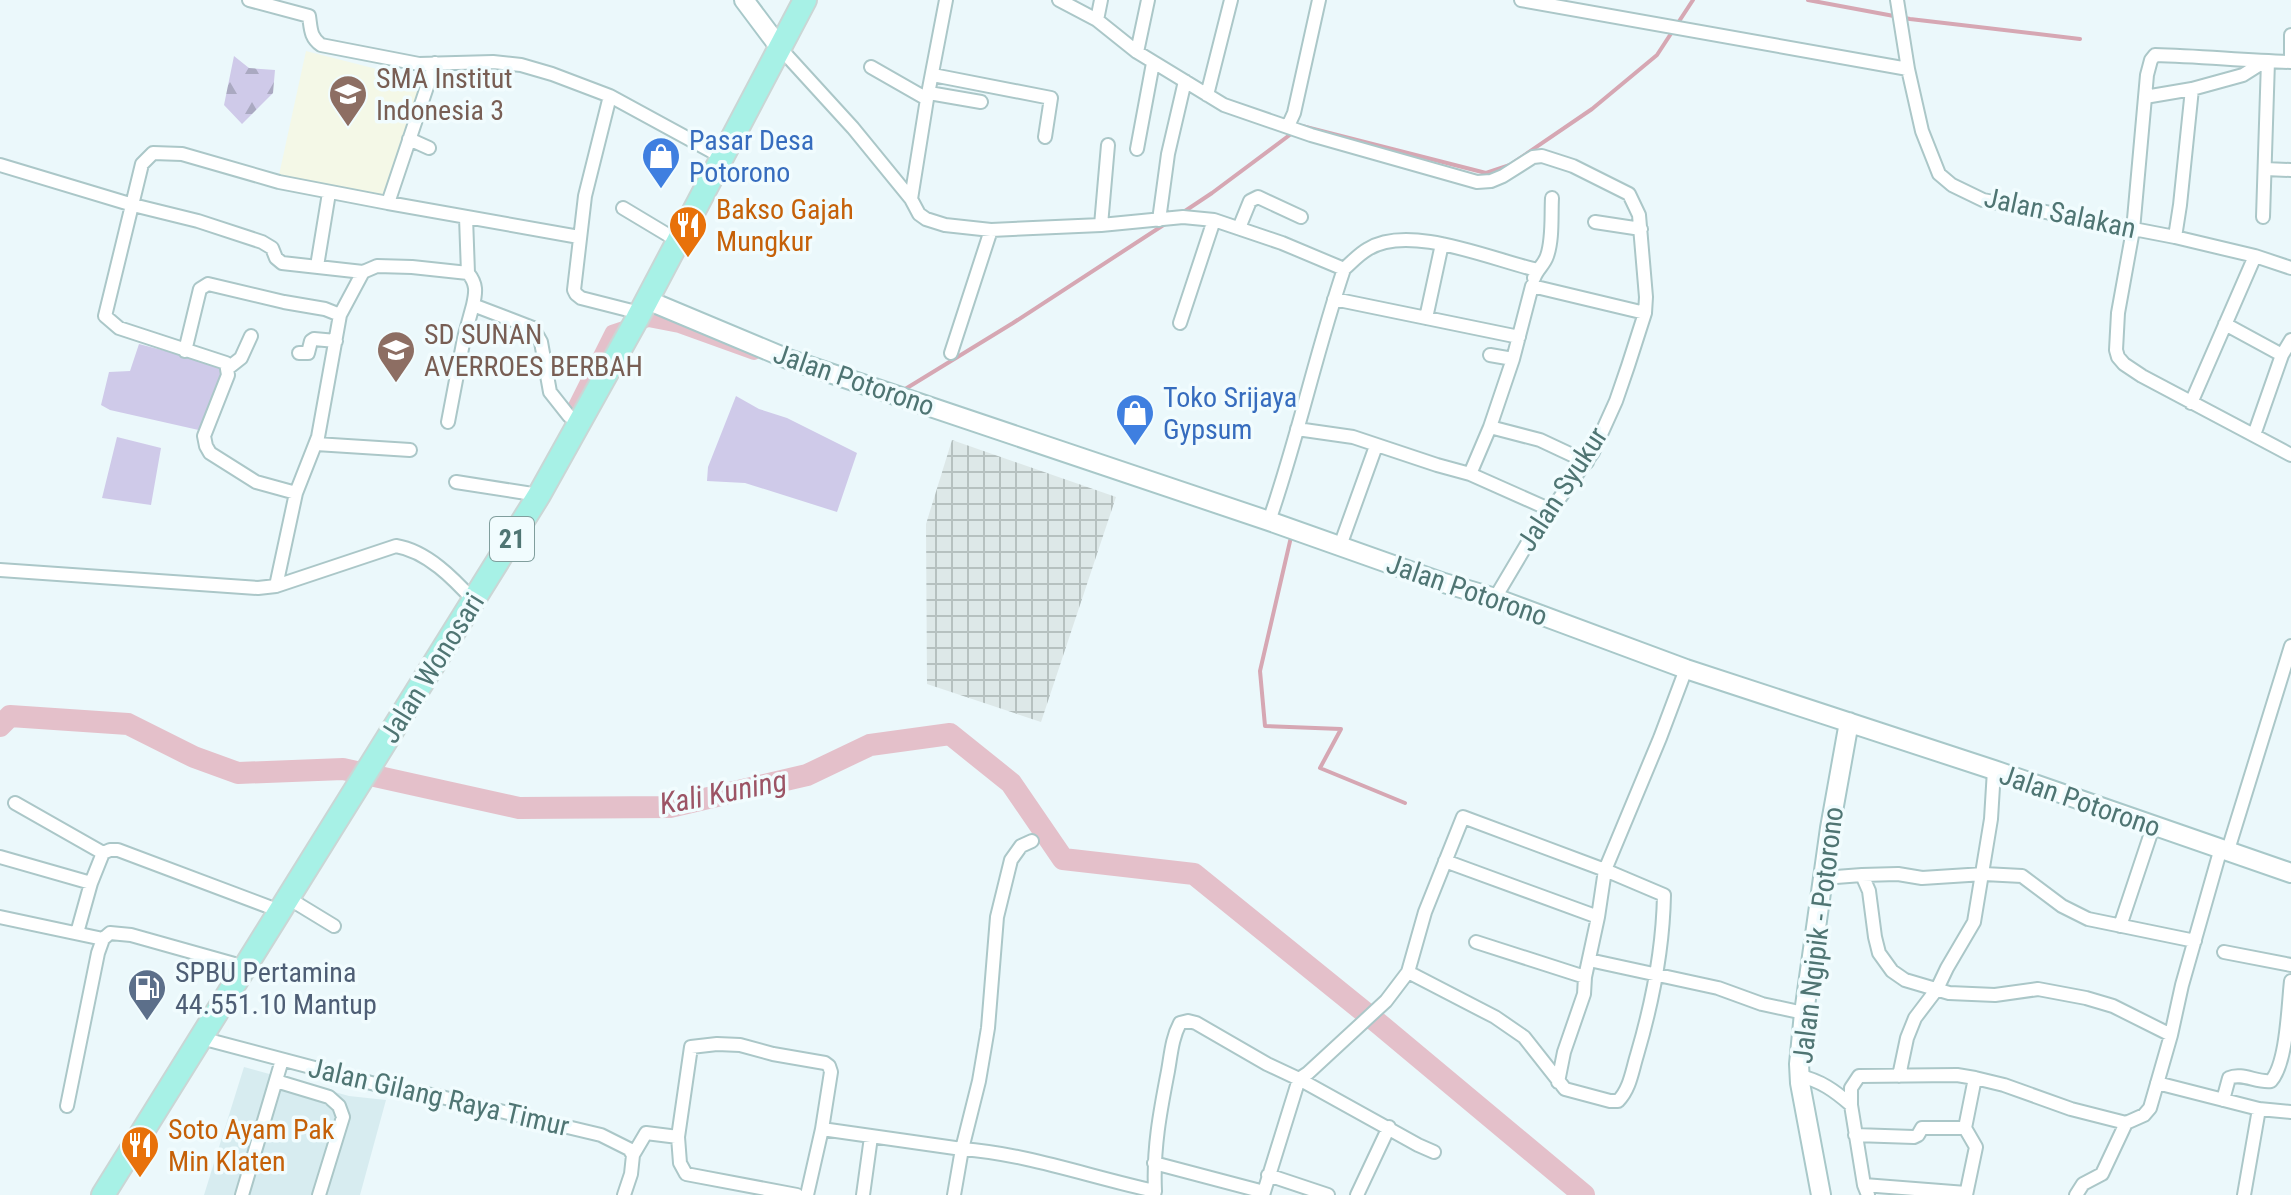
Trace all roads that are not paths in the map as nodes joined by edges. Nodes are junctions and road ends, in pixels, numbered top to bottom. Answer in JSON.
{"nodes":[{"id":1,"x":249,"y":0,"type":"edge"},
{"id":2,"x":744,"y":0,"type":"edge"},
{"id":3,"x":805,"y":0,"type":"edge"},
{"id":4,"x":946,"y":0,"type":"edge"},
{"id":5,"x":1059,"y":0,"type":"edge"},
{"id":6,"x":1101,"y":0,"type":"edge"},
{"id":7,"x":1148,"y":0,"type":"edge"},
{"id":8,"x":1231,"y":0,"type":"edge"},
{"id":9,"x":1319,"y":0,"type":"edge"},
{"id":10,"x":1521,"y":0,"type":"edge"},
{"id":11,"x":1899,"y":12,"type":"edge"},
{"id":12,"x":1097,"y":20,"type":"junction"},
{"id":13,"x":2291,"y":35,"type":"edge"},
{"id":14,"x":780,"y":48,"type":"junction"},
{"id":15,"x":1137,"y":52,"type":"junction"},
{"id":16,"x":2291,"y":60,"type":"edge"},
{"id":17,"x":2266,"y":62,"type":"junction"},
{"id":18,"x":435,"y":63,"type":"junction"},
{"id":19,"x":1153,"y":63,"type":"junction"},
{"id":20,"x":871,"y":67,"type":"dead end"},
{"id":21,"x":1908,"y":69,"type":"junction"},
{"id":22,"x":933,"y":75,"type":"junction"},
{"id":23,"x":1185,"y":81,"type":"junction"},
{"id":24,"x":2192,"y":89,"type":"junction"},
{"id":25,"x":1207,"y":95,"type":"junction"},
{"id":26,"x":610,"y":96,"type":"junction"},
{"id":27,"x":928,"y":96,"type":"junction"},
{"id":28,"x":2145,"y":97,"type":"junction"},
{"id":29,"x":981,"y":102,"type":"dead end"},
{"id":30,"x":1289,"y":127,"type":"junction"},
{"id":31,"x":1045,"y":137,"type":"dead end"},
{"id":32,"x":409,"y":139,"type":"junction"},
{"id":33,"x":1108,"y":145,"type":"dead end"},
{"id":34,"x":429,"y":148,"type":"dead end"},
{"id":35,"x":1137,"y":149,"type":"dead end"},
{"id":36,"x":722,"y":157,"type":"junction"},
{"id":37,"x":0,"y":165,"type":"edge"},
{"id":38,"x":2265,"y":169,"type":"junction"},
{"id":39,"x":2291,"y":170,"type":"edge"},
{"id":40,"x":329,"y":193,"type":"junction"},
{"id":41,"x":1552,"y":198,"type":"dead end"},
{"id":42,"x":911,"y":199,"type":"junction"},
{"id":43,"x":388,"y":203,"type":"junction"},
{"id":44,"x":133,"y":205,"type":"junction"},
{"id":45,"x":623,"y":208,"type":"dead end"},
{"id":46,"x":466,"y":217,"type":"junction"},
{"id":47,"x":1301,"y":217,"type":"dead end"},
{"id":48,"x":2263,"y":217,"type":"dead end"},
{"id":49,"x":1162,"y":219,"type":"junction"},
{"id":50,"x":1214,"y":220,"type":"junction"},
{"id":51,"x":1595,"y":222,"type":"dead end"},
{"id":52,"x":1101,"y":225,"type":"junction"},
{"id":53,"x":1239,"y":228,"type":"junction"},
{"id":54,"x":1641,"y":229,"type":"junction"},
{"id":55,"x":991,"y":230,"type":"junction"},
{"id":56,"x":2133,"y":230,"type":"junction"},
{"id":57,"x":579,"y":237,"type":"junction"},
{"id":58,"x":2175,"y":237,"type":"junction"},
{"id":59,"x":678,"y":241,"type":"junction"},
{"id":60,"x":1442,"y":244,"type":"junction"},
{"id":61,"x":2255,"y":256,"type":"junction"},
{"id":62,"x":317,"y":266,"type":"junction"},
{"id":63,"x":2291,"y":268,"type":"edge"},
{"id":64,"x":1344,"y":269,"type":"junction"},
{"id":65,"x":1537,"y":270,"type":"junction"},
{"id":66,"x":363,"y":272,"type":"junction"},
{"id":67,"x":468,"y":273,"type":"junction"},
{"id":68,"x":1532,"y":286,"type":"junction"},
{"id":69,"x":1334,"y":299,"type":"junction"},
{"id":70,"x":473,"y":305,"type":"junction"},
{"id":71,"x":1645,"y":313,"type":"junction"},
{"id":72,"x":340,"y":315,"type":"junction"},
{"id":73,"x":638,"y":316,"type":"junction"},
{"id":74,"x":1426,"y":318,"type":"junction"},
{"id":75,"x":1180,"y":323,"type":"dead end"},
{"id":76,"x":2225,"y":324,"type":"junction"},
{"id":77,"x":251,"y":336,"type":"dead end"},
{"id":78,"x":1519,"y":337,"type":"junction"},
{"id":79,"x":2291,"y":340,"type":"edge"},
{"id":80,"x":336,"y":341,"type":"junction"},
{"id":81,"x":185,"y":351,"type":"junction"},
{"id":82,"x":299,"y":353,"type":"dead end"},
{"id":83,"x":951,"y":353,"type":"dead end"},
{"id":84,"x":1490,"y":355,"type":"dead end"},
{"id":85,"x":2282,"y":355,"type":"junction"},
{"id":86,"x":1513,"y":359,"type":"junction"},
{"id":87,"x":227,"y":369,"type":"junction"},
{"id":88,"x":2191,"y":403,"type":"junction"},
{"id":89,"x":448,"y":422,"type":"dead end"},
{"id":90,"x":580,"y":424,"type":"junction"},
{"id":91,"x":1490,"y":427,"type":"junction"},
{"id":92,"x":1297,"y":429,"type":"junction"},
{"id":93,"x":2254,"y":435,"type":"junction"},
{"id":94,"x":316,"y":444,"type":"junction"},
{"id":95,"x":1376,"y":446,"type":"junction"},
{"id":96,"x":410,"y":450,"type":"dead end"},
{"id":97,"x":2291,"y":455,"type":"edge"},
{"id":98,"x":1587,"y":462,"type":"junction"},
{"id":99,"x":1470,"y":474,"type":"junction"},
{"id":100,"x":456,"y":482,"type":"dead end"},
{"id":101,"x":296,"y":493,"type":"junction"},
{"id":102,"x":539,"y":495,"type":"junction"},
{"id":103,"x":1551,"y":510,"type":"junction"},
{"id":104,"x":1269,"y":521,"type":"junction"},
{"id":105,"x":1340,"y":546,"type":"junction"},
{"id":106,"x":0,"y":570,"type":"edge"},
{"id":107,"x":276,"y":586,"type":"junction"},
{"id":108,"x":1495,"y":598,"type":"junction"},
{"id":109,"x":474,"y":601,"type":"junction"},
{"id":110,"x":2291,"y":646,"type":"edge"},
{"id":111,"x":1686,"y":669,"type":"junction"},
{"id":112,"x":1849,"y":722,"type":"junction"},
{"id":113,"x":1994,"y":770,"type":"junction"},
{"id":114,"x":15,"y":803,"type":"dead end"},
{"id":115,"x":2153,"y":827,"type":"junction"},
{"id":116,"x":1032,"y":841,"type":"dead end"},
{"id":117,"x":2224,"y":849,"type":"junction"},
{"id":118,"x":103,"y":853,"type":"junction"},
{"id":119,"x":0,"y":857,"type":"edge"},
{"id":120,"x":1445,"y":861,"type":"junction"},
{"id":121,"x":1605,"y":870,"type":"junction"},
{"id":122,"x":2291,"y":873,"type":"edge"},
{"id":123,"x":1984,"y":874,"type":"junction"},
{"id":124,"x":1862,"y":875,"type":"junction"},
{"id":125,"x":1823,"y":878,"type":"junction"},
{"id":126,"x":91,"y":883,"type":"junction"},
{"id":127,"x":284,"y":905,"type":"junction"},
{"id":128,"x":0,"y":917,"type":"edge"},
{"id":129,"x":1598,"y":917,"type":"junction"},
{"id":130,"x":334,"y":926,"type":"dead end"},
{"id":131,"x":2120,"y":926,"type":"junction"},
{"id":132,"x":77,"y":933,"type":"junction"},
{"id":133,"x":103,"y":939,"type":"junction"},
{"id":134,"x":2195,"y":941,"type":"junction"},
{"id":135,"x":1476,"y":942,"type":"dead end"},
{"id":136,"x":2224,"y":952,"type":"dead end"},
{"id":137,"x":1589,"y":960,"type":"junction"},
{"id":138,"x":2291,"y":965,"type":"edge"},
{"id":139,"x":245,"y":967,"type":"junction"},
{"id":140,"x":1408,"y":972,"type":"junction"},
{"id":141,"x":1655,"y":973,"type":"junction"},
{"id":142,"x":1585,"y":977,"type":"junction"},
{"id":143,"x":2291,"y":981,"type":"edge"},
{"id":144,"x":1937,"y":989,"type":"junction"},
{"id":145,"x":1804,"y":1013,"type":"junction"},
{"id":146,"x":2171,"y":1035,"type":"junction"},
{"id":147,"x":201,"y":1038,"type":"junction"},
{"id":148,"x":2288,"y":1046,"type":"edge"},
{"id":149,"x":1564,"y":1052,"type":"junction"},
{"id":150,"x":1536,"y":1053,"type":"junction"},
{"id":151,"x":282,"y":1060,"type":"junction"},
{"id":152,"x":1799,"y":1076,"type":"junction"},
{"id":153,"x":1899,"y":1076,"type":"junction"},
{"id":154,"x":1975,"y":1078,"type":"junction"},
{"id":155,"x":1299,"y":1079,"type":"junction"},
{"id":156,"x":276,"y":1081,"type":"junction"},
{"id":157,"x":1558,"y":1082,"type":"junction"},
{"id":158,"x":2157,"y":1083,"type":"junction"},
{"id":159,"x":2223,"y":1100,"type":"junction"},
{"id":160,"x":1851,"y":1105,"type":"junction"},
{"id":161,"x":67,"y":1106,"type":"dead end"},
{"id":162,"x":2259,"y":1109,"type":"junction"},
{"id":163,"x":2291,"y":1112,"type":"edge"},
{"id":164,"x":2126,"y":1123,"type":"junction"},
{"id":165,"x":1389,"y":1127,"type":"junction"},
{"id":166,"x":1965,"y":1128,"type":"junction"},
{"id":167,"x":822,"y":1129,"type":"junction"},
{"id":168,"x":1855,"y":1135,"type":"junction"},
{"id":169,"x":678,"y":1137,"type":"junction"},
{"id":170,"x":871,"y":1137,"type":"junction"},
{"id":171,"x":962,"y":1149,"type":"junction"},
{"id":172,"x":1434,"y":1152,"type":"dead end"},
{"id":173,"x":633,"y":1155,"type":"junction"},
{"id":174,"x":1154,"y":1163,"type":"junction"},
{"id":175,"x":1268,"y":1175,"type":"junction"},
{"id":176,"x":718,"y":1188,"type":"edge"},
{"id":177,"x":1866,"y":1190,"type":"edge"},
{"id":178,"x":1154,"y":1193,"type":"edge"},
{"id":179,"x":1263,"y":1194,"type":"edge"},
{"id":180,"x":1966,"y":1194,"type":"edge"},
{"id":181,"x":103,"y":1195,"type":"edge"},
{"id":182,"x":242,"y":1195,"type":"edge"},
{"id":183,"x":319,"y":1195,"type":"edge"},
{"id":184,"x":624,"y":1195,"type":"edge"},
{"id":185,"x":797,"y":1195,"type":"edge"},
{"id":186,"x":807,"y":1195,"type":"edge"},
{"id":187,"x":863,"y":1195,"type":"edge"},
{"id":188,"x":954,"y":1195,"type":"edge"},
{"id":189,"x":1328,"y":1195,"type":"edge"},
{"id":190,"x":1357,"y":1195,"type":"edge"},
{"id":191,"x":1821,"y":1195,"type":"edge"},
{"id":192,"x":2076,"y":1195,"type":"edge"},
{"id":193,"x":2244,"y":1195,"type":"edge"}],
"edges":[{"from":1,"to":18,"type":"street"},
{"from":2,"to":14,"type":"street"},
{"from":3,"to":14,"type":"highway","name":"Jalan Wonosari","number":"21"},
{"from":4,"to":22,"type":"street"},
{"from":5,"to":12,"type":"street"},
{"from":6,"to":12,"type":"street"},
{"from":7,"to":15,"type":"street"},
{"from":8,"to":25,"type":"street"},
{"from":9,"to":30,"type":"street"},
{"from":10,"to":21,"type":"street"},
{"from":11,"to":21,"type":"street","name":"Jalan Salakan"},
{"from":12,"to":15,"type":"street"},
{"from":13,"to":16,"type":"street"},
{"from":14,"to":36,"type":"highway","name":"Jalan Wonosari","number":"21"},
{"from":14,"to":42,"type":"street"},
{"from":15,"to":19,"type":"street"},
{"from":16,"to":17,"type":"street"},
{"from":17,"to":24,"type":"street"},
{"from":17,"to":28,"type":"street"},
{"from":17,"to":38,"type":"street"},
{"from":18,"to":26,"type":"street"},
{"from":18,"to":32,"type":"street"},
{"from":19,"to":23,"type":"street"},
{"from":19,"to":35,"type":"street"},
{"from":20,"to":27,"type":"street"},
{"from":21,"to":56,"type":"street","name":"Jalan Salakan"},
{"from":22,"to":27,"type":"street"},
{"from":22,"to":31,"type":"street"},
{"from":23,"to":25,"type":"street"},
{"from":23,"to":49,"type":"street"},
{"from":24,"to":28,"type":"street"},
{"from":24,"to":58,"type":"street"},
{"from":25,"to":30,"type":"street"},
{"from":26,"to":36,"type":"street"},
{"from":26,"to":57,"type":"street"},
{"from":27,"to":29,"type":"street"},
{"from":27,"to":42,"type":"street"},
{"from":28,"to":56,"type":"street"},
{"from":30,"to":54,"type":"street","name":"Jalan Syukur"},
{"from":32,"to":34,"type":"street"},
{"from":32,"to":43,"type":"street"},
{"from":33,"to":52,"type":"street"},
{"from":36,"to":59,"type":"highway","name":"Jalan Wonosari","number":"21"},
{"from":37,"to":44,"type":"street"},
{"from":38,"to":39,"type":"street"},
{"from":38,"to":48,"type":"street"},
{"from":40,"to":43,"type":"street"},
{"from":40,"to":44,"type":"street"},
{"from":40,"to":62,"type":"street"},
{"from":41,"to":65,"type":"street"},
{"from":42,"to":55,"type":"street"},
{"from":43,"to":46,"type":"street"},
{"from":44,"to":62,"type":"street"},
{"from":44,"to":81,"type":"street"},
{"from":45,"to":59,"type":"street"},
{"from":46,"to":57,"type":"street"},
{"from":46,"to":67,"type":"street"},
{"from":47,"to":53,"type":"street"},
{"from":49,"to":50,"type":"street"},
{"from":49,"to":52,"type":"street"},
{"from":50,"to":53,"type":"street"},
{"from":50,"to":75,"type":"street"},
{"from":51,"to":54,"type":"street"},
{"from":52,"to":55,"type":"street"},
{"from":53,"to":64,"type":"street"},
{"from":54,"to":71,"type":"street","name":"Jalan Syukur"},
{"from":55,"to":83,"type":"street"},
{"from":56,"to":58,"type":"street","name":"Jalan Salakan"},
{"from":56,"to":88,"type":"street"},
{"from":57,"to":73,"type":"street"},
{"from":58,"to":61,"type":"street","name":"Jalan Salakan"},
{"from":59,"to":73,"type":"highway","name":"Jalan Wonosari","number":"21"},
{"from":60,"to":64,"type":"street"},
{"from":60,"to":65,"type":"street"},
{"from":60,"to":74,"type":"street"},
{"from":61,"to":63,"type":"street","name":"Jalan Salakan"},
{"from":61,"to":76,"type":"street"},
{"from":62,"to":66,"type":"street"},
{"from":64,"to":69,"type":"street"},
{"from":65,"to":68,"type":"street"},
{"from":66,"to":67,"type":"street"},
{"from":66,"to":72,"type":"street"},
{"from":67,"to":70,"type":"street"},
{"from":68,"to":71,"type":"street"},
{"from":68,"to":78,"type":"street"},
{"from":69,"to":74,"type":"street"},
{"from":69,"to":92,"type":"street"},
{"from":70,"to":89,"type":"street"},
{"from":70,"to":90,"type":"street"},
{"from":71,"to":98,"type":"street","name":"Jalan Syukur"},
{"from":72,"to":80,"type":"street"},
{"from":72,"to":81,"type":"street"},
{"from":73,"to":90,"type":"highway","name":"Jalan Wonosari","number":"21"},
{"from":73,"to":104,"type":"street","name":"Jalan Potorono"},
{"from":74,"to":78,"type":"street"},
{"from":76,"to":85,"type":"street"},
{"from":76,"to":88,"type":"street"},
{"from":77,"to":87,"type":"street"},
{"from":78,"to":86,"type":"street"},
{"from":79,"to":85,"type":"street"},
{"from":80,"to":82,"type":"street"},
{"from":80,"to":94,"type":"street"},
{"from":81,"to":87,"type":"street"},
{"from":84,"to":86,"type":"street"},
{"from":85,"to":93,"type":"street"},
{"from":86,"to":91,"type":"street"},
{"from":87,"to":101,"type":"street"},
{"from":88,"to":93,"type":"street"},
{"from":90,"to":102,"type":"highway","name":"Jalan Wonosari","number":"21"},
{"from":91,"to":98,"type":"street"},
{"from":91,"to":99,"type":"street"},
{"from":92,"to":95,"type":"street"},
{"from":92,"to":104,"type":"street"},
{"from":93,"to":97,"type":"street"},
{"from":94,"to":96,"type":"street"},
{"from":94,"to":101,"type":"street"},
{"from":95,"to":99,"type":"street"},
{"from":95,"to":105,"type":"street"},
{"from":98,"to":103,"type":"street","name":"Jalan Syukur"},
{"from":99,"to":103,"type":"street"},
{"from":100,"to":102,"type":"street"},
{"from":101,"to":107,"type":"street"},
{"from":102,"to":109,"type":"highway","name":"Jalan Wonosari","number":"21"},
{"from":103,"to":108,"type":"street","name":"Jalan Syukur"},
{"from":104,"to":105,"type":"street","name":"Jalan Potorono"},
{"from":105,"to":108,"type":"street","name":"Jalan Potorono"},
{"from":106,"to":107,"type":"street"},
{"from":107,"to":109,"type":"street"},
{"from":108,"to":111,"type":"street","name":"Jalan Potorono"},
{"from":109,"to":127,"type":"highway","name":"Jalan Wonosari","number":"21"},
{"from":110,"to":117,"type":"street"},
{"from":111,"to":112,"type":"street","name":"Jalan Potorono"},
{"from":111,"to":121,"type":"street"},
{"from":112,"to":113,"type":"street","name":"Jalan Potorono"},
{"from":112,"to":125,"type":"street","name":"Jalan Ngipik - Potorono"},
{"from":113,"to":115,"type":"street","name":"Jalan Potorono"},
{"from":113,"to":123,"type":"street"},
{"from":114,"to":118,"type":"street"},
{"from":115,"to":117,"type":"street","name":"Jalan Potorono"},
{"from":115,"to":131,"type":"street"},
{"from":116,"to":171,"type":"street"},
{"from":117,"to":122,"type":"street","name":"Jalan Potorono"},
{"from":117,"to":134,"type":"street"},
{"from":118,"to":126,"type":"street"},
{"from":118,"to":127,"type":"street"},
{"from":119,"to":126,"type":"street"},
{"from":120,"to":121,"type":"street"},
{"from":120,"to":129,"type":"street"},
{"from":120,"to":140,"type":"street"},
{"from":121,"to":129,"type":"street"},
{"from":121,"to":141,"type":"street"},
{"from":123,"to":124,"type":"street"},
{"from":123,"to":131,"type":"street"},
{"from":123,"to":144,"type":"street"},
{"from":124,"to":125,"type":"street"},
{"from":124,"to":144,"type":"street"},
{"from":125,"to":145,"type":"street","name":"Jalan Ngipik - Potorono"},
{"from":126,"to":132,"type":"street"},
{"from":127,"to":130,"type":"street"},
{"from":127,"to":139,"type":"highway","name":"Jalan Wonosari","number":"21"},
{"from":128,"to":132,"type":"street"},
{"from":129,"to":137,"type":"street"},
{"from":131,"to":134,"type":"street"},
{"from":132,"to":133,"type":"street"},
{"from":133,"to":139,"type":"street"},
{"from":133,"to":161,"type":"street"},
{"from":134,"to":146,"type":"street"},
{"from":135,"to":142,"type":"street"},
{"from":136,"to":138,"type":"street"},
{"from":137,"to":141,"type":"street"},
{"from":137,"to":142,"type":"street"},
{"from":139,"to":147,"type":"highway","name":"Jalan Wonosari","number":"21"},
{"from":140,"to":150,"type":"street"},
{"from":140,"to":155,"type":"street"},
{"from":141,"to":145,"type":"street"},
{"from":141,"to":157,"type":"street"},
{"from":142,"to":149,"type":"street"},
{"from":143,"to":148,"type":"street"},
{"from":144,"to":146,"type":"street"},
{"from":144,"to":153,"type":"street"},
{"from":145,"to":152,"type":"street","name":"Jalan Ngipik - Potorono"},
{"from":146,"to":158,"type":"street"},
{"from":147,"to":151,"type":"street","name":"Jalan Gilang Raya Timur"},
{"from":147,"to":181,"type":"highway","name":"Jalan Wonosari","number":"21"},
{"from":148,"to":159,"type":"street"},
{"from":149,"to":150,"type":"street"},
{"from":149,"to":157,"type":"street"},
{"from":150,"to":157,"type":"street"},
{"from":151,"to":156,"type":"street"},
{"from":151,"to":173,"type":"street","name":"Jalan Gilang Raya Timur"},
{"from":152,"to":160,"type":"street"},
{"from":152,"to":191,"type":"street","name":"Jalan Ngipik - Potorono"},
{"from":153,"to":154,"type":"street"},
{"from":153,"to":160,"type":"street"},
{"from":154,"to":164,"type":"street"},
{"from":154,"to":166,"type":"street"},
{"from":155,"to":165,"type":"street"},
{"from":155,"to":174,"type":"street"},
{"from":155,"to":175,"type":"street"},
{"from":156,"to":182,"type":"street"},
{"from":156,"to":183,"type":"street"},
{"from":158,"to":159,"type":"street"},
{"from":158,"to":164,"type":"street"},
{"from":159,"to":162,"type":"street"},
{"from":160,"to":168,"type":"street"},
{"from":162,"to":163,"type":"street"},
{"from":162,"to":193,"type":"street"},
{"from":164,"to":192,"type":"street"},
{"from":165,"to":172,"type":"street"},
{"from":165,"to":190,"type":"street"},
{"from":166,"to":168,"type":"street"},
{"from":166,"to":180,"type":"street"},
{"from":167,"to":169,"type":"street"},
{"from":167,"to":170,"type":"street"},
{"from":167,"to":186,"type":"street"},
{"from":168,"to":177,"type":"street"},
{"from":169,"to":173,"type":"street"},
{"from":169,"to":176,"type":"street"},
{"from":170,"to":171,"type":"street"},
{"from":170,"to":187,"type":"street"},
{"from":171,"to":178,"type":"street"},
{"from":171,"to":188,"type":"street"},
{"from":173,"to":184,"type":"street"},
{"from":174,"to":178,"type":"street"},
{"from":174,"to":179,"type":"street"},
{"from":175,"to":179,"type":"street"},
{"from":175,"to":189,"type":"street"},
{"from":176,"to":185,"type":"street"},
{"from":177,"to":180,"type":"street"}]}
